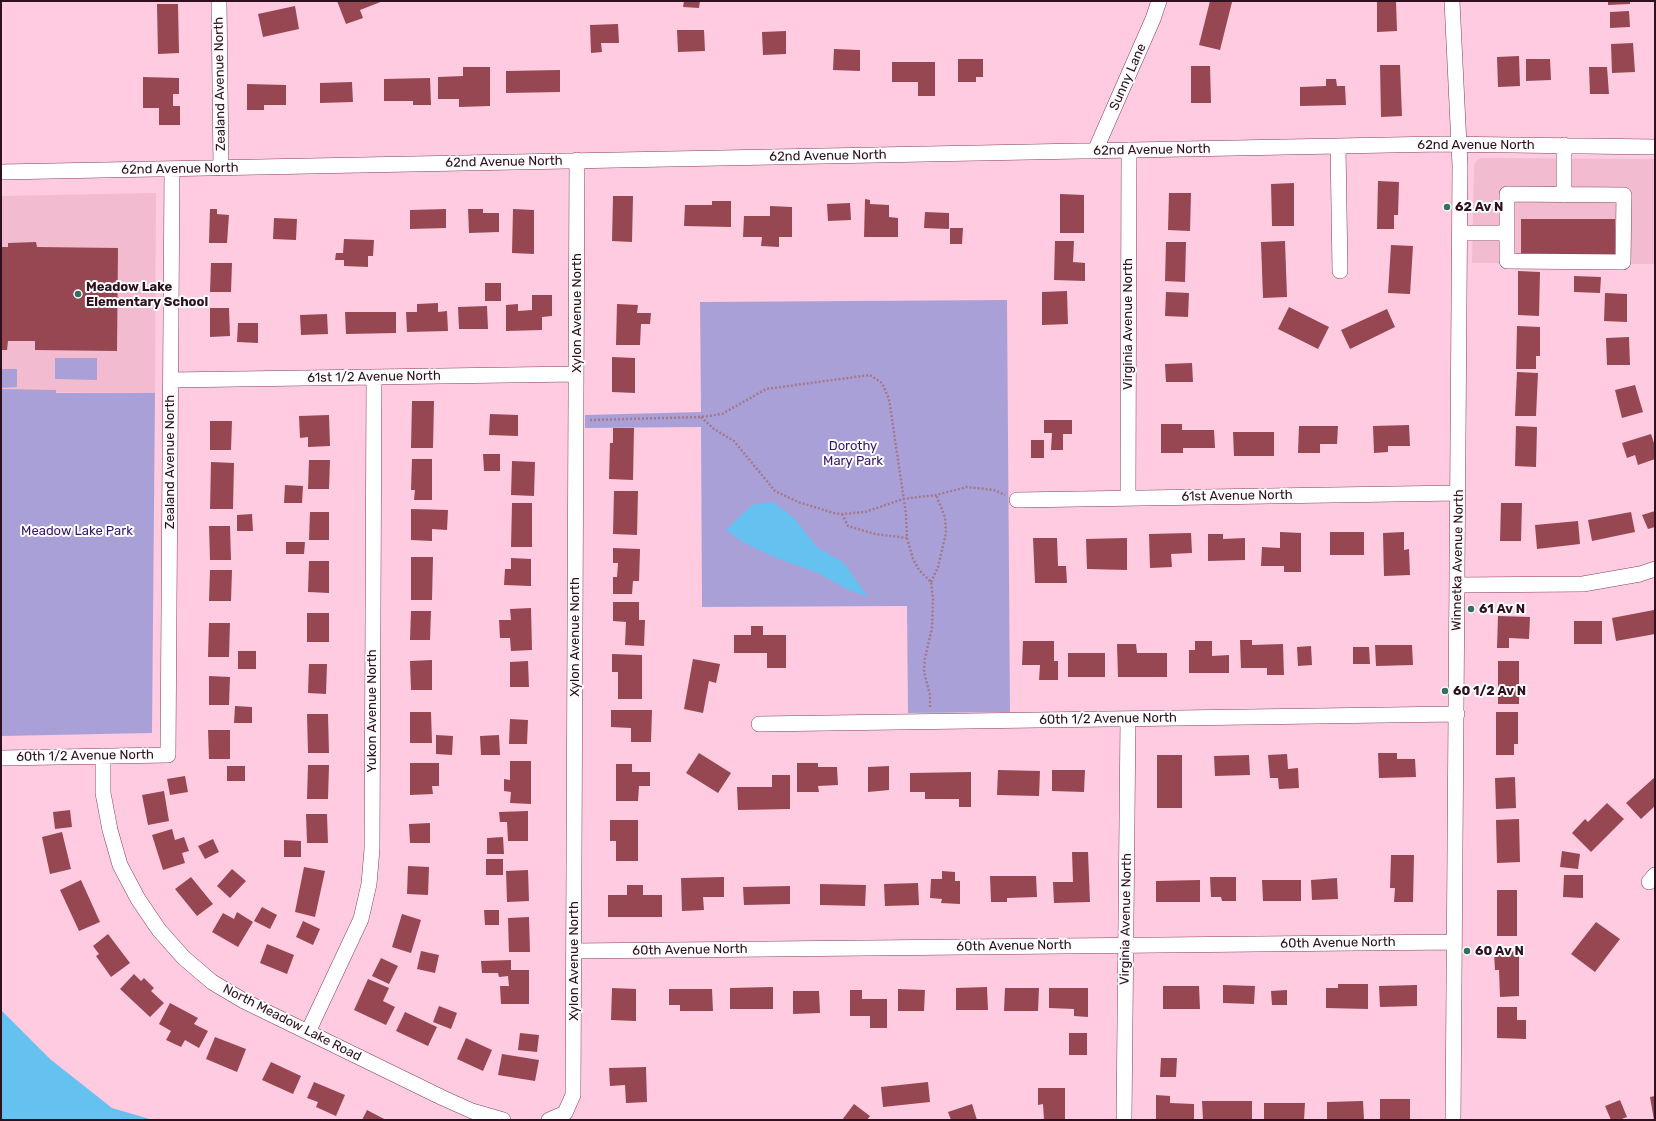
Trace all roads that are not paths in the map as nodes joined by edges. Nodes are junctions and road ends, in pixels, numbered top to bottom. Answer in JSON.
{"nodes":[{"id":1,"x":219,"y":1,"type":"edge"},
{"id":2,"x":1159,"y":1,"type":"edge"},
{"id":3,"x":1452,"y":1,"type":"edge"},
{"id":4,"x":1460,"y":144,"type":"junction"},
{"id":5,"x":1564,"y":145,"type":"junction"},
{"id":6,"x":1338,"y":146,"type":"junction"},
{"id":7,"x":1655,"y":147,"type":"edge"},
{"id":8,"x":1129,"y":150,"type":"junction"},
{"id":9,"x":1095,"y":151,"type":"junction"},
{"id":10,"x":578,"y":160,"type":"junction"},
{"id":11,"x":221,"y":168,"type":"junction"},
{"id":12,"x":172,"y":169,"type":"junction"},
{"id":13,"x":1,"y":172,"type":"edge"},
{"id":14,"x":1564,"y":195,"type":"junction"},
{"id":15,"x":1460,"y":233,"type":"junction"},
{"id":16,"x":1507,"y":233,"type":"junction"},
{"id":17,"x":1340,"y":271,"type":"dead end"},
{"id":18,"x":576,"y":374,"type":"junction"},
{"id":19,"x":374,"y":377,"type":"junction"},
{"id":20,"x":171,"y":380,"type":"junction"},
{"id":21,"x":1458,"y":493,"type":"junction"},
{"id":22,"x":1128,"y":497,"type":"junction"},
{"id":23,"x":1016,"y":500,"type":"road end"},
{"id":24,"x":1655,"y":569,"type":"edge"},
{"id":25,"x":1457,"y":585,"type":"junction"},
{"id":26,"x":1457,"y":714,"type":"junction"},
{"id":27,"x":1128,"y":719,"type":"junction"},
{"id":28,"x":759,"y":724,"type":"dead end"},
{"id":29,"x":168,"y":755,"type":"joint"},
{"id":30,"x":103,"y":756,"type":"junction"},
{"id":31,"x":1,"y":758,"type":"edge"},
{"id":32,"x":1454,"y":942,"type":"junction"},
{"id":33,"x":1125,"y":945,"type":"junction"},
{"id":34,"x":574,"y":951,"type":"junction"},
{"id":35,"x":308,"y":1032,"type":"junction"},
{"id":36,"x":503,"y":1120,"type":"edge"},
{"id":37,"x":548,"y":1120,"type":"edge"},
{"id":38,"x":1124,"y":1120,"type":"edge"},
{"id":39,"x":1453,"y":1120,"type":"edge"}],
"edges":[{"from":1,"to":11,"type":"street","name":"Zealand Avenue North"},
{"from":2,"to":9,"type":"street","name":"Sunny Lane"},
{"from":3,"to":4,"type":"street","name":"Winnetka Avenue North"},
{"from":4,"to":5,"type":"street","name":"62nd Avenue North"},
{"from":4,"to":6,"type":"street","name":"62nd Avenue North"},
{"from":4,"to":15,"type":"street","name":"Winnetka Avenue North"},
{"from":5,"to":7,"type":"street","name":"62nd Avenue North"},
{"from":5,"to":14,"type":"street"},
{"from":6,"to":8,"type":"street","name":"62nd Avenue North"},
{"from":6,"to":17,"type":"street"},
{"from":8,"to":9,"type":"street","name":"62nd Avenue North"},
{"from":8,"to":22,"type":"street","name":"Virginia Avenue North"},
{"from":9,"to":10,"type":"street","name":"62nd Avenue North"},
{"from":10,"to":11,"type":"street","name":"62nd Avenue North"},
{"from":10,"to":18,"type":"street","name":"Xylon Avenue North"},
{"from":11,"to":12,"type":"street","name":"62nd Avenue North"},
{"from":12,"to":13,"type":"street","name":"62nd Avenue North"},
{"from":12,"to":20,"type":"street","name":"Zealand Avenue North"},
{"from":14,"to":16,"type":"street"},
{"from":14,"to":16,"type":"street"},
{"from":15,"to":16,"type":"street"},
{"from":15,"to":21,"type":"street","name":"Winnetka Avenue North"},
{"from":18,"to":19,"type":"street","name":"61st 1/2 Avenue North"},
{"from":18,"to":34,"type":"street","name":"Xylon Avenue North"},
{"from":19,"to":20,"type":"street","name":"61st 1/2 Avenue North"},
{"from":19,"to":35,"type":"street","name":"Yukon Avenue North"},
{"from":20,"to":29,"type":"street","name":"Zealand Avenue North"},
{"from":21,"to":22,"type":"street","name":"61st Avenue North"},
{"from":21,"to":25,"type":"street","name":"Winnetka Avenue North"},
{"from":22,"to":23,"type":"street","name":"61st Avenue North"},
{"from":24,"to":25,"type":"street"},
{"from":25,"to":26,"type":"street","name":"Winnetka Avenue North"},
{"from":26,"to":27,"type":"street","name":"60th 1/2 Avenue North"},
{"from":26,"to":32,"type":"street","name":"Winnetka Avenue North"},
{"from":27,"to":28,"type":"street","name":"60th 1/2 Avenue North"},
{"from":27,"to":33,"type":"street","name":"Virginia Avenue North"},
{"from":29,"to":30,"type":"street","name":"60th 1/2 Avenue North"},
{"from":30,"to":31,"type":"street","name":"60th 1/2 Avenue North"},
{"from":30,"to":35,"type":"street","name":"North Meadow Lake Road"},
{"from":32,"to":33,"type":"street","name":"60th Avenue North"},
{"from":32,"to":39,"type":"street","name":"Winnetka Avenue North"},
{"from":33,"to":34,"type":"street","name":"60th Avenue North"},
{"from":33,"to":38,"type":"street","name":"Virginia Avenue North"},
{"from":34,"to":37,"type":"street","name":"Xylon Avenue North"},
{"from":35,"to":36,"type":"street","name":"North Meadow Lake Road"}]}
